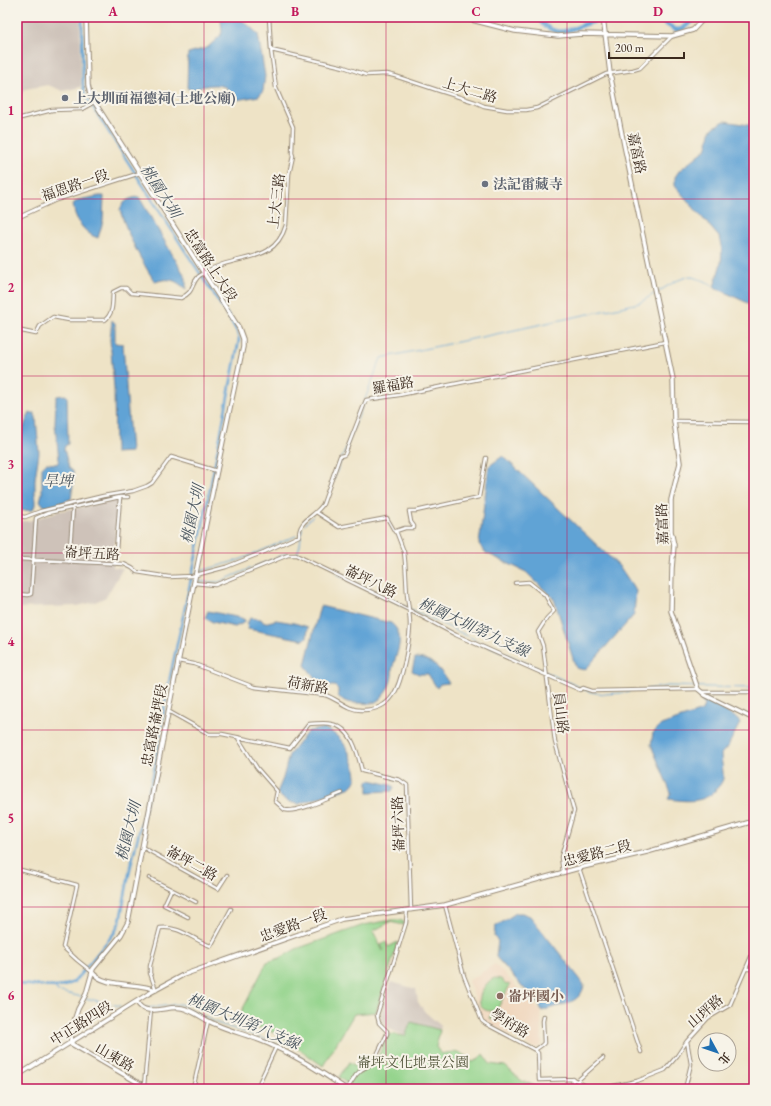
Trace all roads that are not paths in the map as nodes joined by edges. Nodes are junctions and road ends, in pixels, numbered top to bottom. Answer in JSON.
{"nodes":[{"id":1,"x":86,"y":17,"type":"edge"},
{"id":2,"x":269,"y":17,"type":"edge"},
{"id":3,"x":460,"y":17,"type":"edge"},
{"id":4,"x":602,"y":17,"type":"edge"},
{"id":5,"x":705,"y":17,"type":"edge"},
{"id":6,"x":606,"y":34,"type":"junction"},
{"id":7,"x":672,"y":36,"type":"junction"},
{"id":8,"x":270,"y":50,"type":"junction"},
{"id":9,"x":610,"y":73,"type":"junction"},
{"id":10,"x":93,"y":103,"type":"junction"},
{"id":11,"x":17,"y":119,"type":"edge"},
{"id":12,"x":139,"y":174,"type":"junction"},
{"id":13,"x":17,"y":218,"type":"edge"},
{"id":14,"x":204,"y":274,"type":"junction"},
{"id":15,"x":17,"y":330,"type":"edge"},
{"id":16,"x":666,"y":342,"type":"junction"},
{"id":17,"x":674,"y":421,"type":"junction"},
{"id":18,"x":754,"y":422,"type":"edge"},
{"id":19,"x":486,"y":458,"type":"dead end"},
{"id":20,"x":216,"y":471,"type":"junction"},
{"id":21,"x":120,"y":497,"type":"junction"},
{"id":22,"x":128,"y":497,"type":"dead end"},
{"id":23,"x":73,"y":507,"type":"junction"},
{"id":24,"x":316,"y":512,"type":"junction"},
{"id":25,"x":35,"y":514,"type":"junction"},
{"id":26,"x":17,"y":516,"type":"edge"},
{"id":27,"x":39,"y":516,"type":"junction"},
{"id":28,"x":396,"y":531,"type":"junction"},
{"id":29,"x":17,"y":559,"type":"edge"},
{"id":30,"x":32,"y":560,"type":"junction"},
{"id":31,"x":69,"y":562,"type":"junction"},
{"id":32,"x":115,"y":564,"type":"junction"},
{"id":33,"x":194,"y":576,"type":"junction"},
{"id":34,"x":194,"y":583,"type":"junction"},
{"id":35,"x":515,"y":583,"type":"dead end"},
{"id":36,"x":17,"y":594,"type":"edge"},
{"id":37,"x":409,"y":610,"type":"junction"},
{"id":38,"x":178,"y":661,"type":"junction"},
{"id":39,"x":546,"y":674,"type":"junction"},
{"id":40,"x":700,"y":691,"type":"junction"},
{"id":41,"x":754,"y":692,"type":"edge"},
{"id":42,"x":167,"y":711,"type":"junction"},
{"id":43,"x":754,"y":719,"type":"edge"},
{"id":44,"x":237,"y":737,"type":"junction"},
{"id":45,"x":342,"y":793,"type":"dead end"},
{"id":46,"x":754,"y":821,"type":"edge"},
{"id":47,"x":142,"y":847,"type":"junction"},
{"id":48,"x":579,"y":868,"type":"junction"},
{"id":49,"x":17,"y":869,"type":"edge"},
{"id":50,"x":563,"y":873,"type":"junction"},
{"id":51,"x":228,"y":875,"type":"dead end"},
{"id":52,"x":150,"y":878,"type":"dead end"},
{"id":53,"x":171,"y":890,"type":"junction"},
{"id":54,"x":196,"y":902,"type":"dead end"},
{"id":55,"x":445,"y":905,"type":"junction"},
{"id":56,"x":231,"y":909,"type":"dead end"},
{"id":57,"x":409,"y":910,"type":"junction"},
{"id":58,"x":188,"y":917,"type":"dead end"},
{"id":59,"x":754,"y":950,"type":"edge"},
{"id":60,"x":87,"y":961,"type":"dead end"},
{"id":61,"x":84,"y":965,"type":"junction"},
{"id":62,"x":746,"y":969,"type":"junction"},
{"id":63,"x":754,"y":969,"type":"edge"},
{"id":64,"x":91,"y":970,"type":"junction"},
{"id":65,"x":156,"y":990,"type":"junction"},
{"id":66,"x":137,"y":1002,"type":"junction"},
{"id":67,"x":150,"y":1010,"type":"junction"},
{"id":68,"x":544,"y":1016,"type":"dead end"},
{"id":69,"x":208,"y":1021,"type":"junction"},
{"id":70,"x":687,"y":1041,"type":"junction"},
{"id":71,"x":70,"y":1043,"type":"junction"},
{"id":72,"x":276,"y":1047,"type":"junction"},
{"id":73,"x":535,"y":1050,"type":"junction"},
{"id":74,"x":641,"y":1052,"type":"dead end"},
{"id":75,"x":603,"y":1058,"type":"dead end"},
{"id":76,"x":17,"y":1076,"type":"edge"},
{"id":77,"x":573,"y":1079,"type":"junction"},
{"id":78,"x":578,"y":1081,"type":"junction"},
{"id":79,"x":144,"y":1086,"type":"junction"},
{"id":80,"x":347,"y":1088,"type":"edge"},
{"id":81,"x":149,"y":1089,"type":"edge"},
{"id":82,"x":193,"y":1089,"type":"edge"},
{"id":83,"x":261,"y":1089,"type":"edge"},
{"id":84,"x":572,"y":1089,"type":"edge"},
{"id":85,"x":591,"y":1089,"type":"edge"},
{"id":86,"x":599,"y":1089,"type":"edge"},
{"id":87,"x":686,"y":1089,"type":"edge"}],
"edges":[{"from":1,"to":10,"type":"street","name":"忠富路上大段"},
{"from":2,"to":8,"type":"street","name":"上大三路"},
{"from":3,"to":6,"type":"street"},
{"from":4,"to":6,"type":"street","name":"嘉富路"},
{"from":5,"to":7,"type":"street"},
{"from":6,"to":7,"type":"street"},
{"from":6,"to":9,"type":"street","name":"嘉富路"},
{"from":7,"to":9,"type":"street","name":"上大二路"},
{"from":8,"to":9,"type":"street","name":"上大二路"},
{"from":8,"to":14,"type":"street","name":"上大三路"},
{"from":9,"to":16,"type":"street","name":"嘉富路"},
{"from":10,"to":11,"type":"street"},
{"from":10,"to":12,"type":"street","name":"忠富路上大段"},
{"from":12,"to":13,"type":"street","name":"福恩路一段"},
{"from":12,"to":14,"type":"street","name":"忠富路上大段"},
{"from":14,"to":15,"type":"street","name":"上大三路"},
{"from":14,"to":20,"type":"street","name":"忠富路上大段"},
{"from":16,"to":17,"type":"street","name":"嘉富路"},
{"from":16,"to":24,"type":"street","name":"羅福路"},
{"from":17,"to":18,"type":"street"},
{"from":17,"to":40,"type":"street","name":"嘉富路"},
{"from":19,"to":28,"type":"street"},
{"from":20,"to":25,"type":"street"},
{"from":20,"to":33,"type":"street","name":"忠富路崙坪段"},
{"from":21,"to":22,"type":"street"},
{"from":21,"to":23,"type":"street"},
{"from":21,"to":32,"type":"street"},
{"from":23,"to":27,"type":"street"},
{"from":23,"to":31,"type":"street"},
{"from":24,"to":28,"type":"street"},
{"from":24,"to":33,"type":"street","name":"羅福路"},
{"from":25,"to":26,"type":"street"},
{"from":25,"to":27,"type":"street"},
{"from":27,"to":30,"type":"street"},
{"from":28,"to":37,"type":"street","name":"荷新路"},
{"from":29,"to":30,"type":"street","name":"崙坪五路"},
{"from":30,"to":31,"type":"street","name":"崙坪五路"},
{"from":30,"to":36,"type":"street"},
{"from":31,"to":32,"type":"street","name":"崙坪五路"},
{"from":32,"to":33,"type":"street","name":"崙坪五路"},
{"from":33,"to":34,"type":"street","name":"忠富路崙坪段"},
{"from":34,"to":37,"type":"street","name":"崙坪八路"},
{"from":34,"to":38,"type":"street","name":"忠富路崙坪段"},
{"from":35,"to":39,"type":"street","name":"員山路"},
{"from":37,"to":38,"type":"street","name":"荷新路"},
{"from":37,"to":39,"type":"street","name":"崙坪八路"},
{"from":38,"to":42,"type":"street","name":"忠富路崙坪段"},
{"from":39,"to":40,"type":"street","name":"崙坪八路"},
{"from":39,"to":50,"type":"street","name":"員山路"},
{"from":40,"to":41,"type":"street","name":"崙坪八路"},
{"from":40,"to":43,"type":"street"},
{"from":42,"to":44,"type":"street","name":"崙坪六路"},
{"from":42,"to":47,"type":"street","name":"忠富路崙坪段"},
{"from":44,"to":45,"type":"street"},
{"from":44,"to":57,"type":"street","name":"崙坪六路"},
{"from":46,"to":48,"type":"street","name":"忠愛路二段"},
{"from":47,"to":51,"type":"street","name":"崙坪二路"},
{"from":47,"to":64,"type":"street","name":"忠富路崙坪段"},
{"from":48,"to":50,"type":"street","name":"忠愛路二段"},
{"from":48,"to":74,"type":"street"},
{"from":49,"to":61,"type":"street"},
{"from":50,"to":55,"type":"street","name":"忠愛路二段"},
{"from":52,"to":53,"type":"street"},
{"from":53,"to":54,"type":"street"},
{"from":53,"to":58,"type":"street"},
{"from":55,"to":57,"type":"street","name":"忠愛路一段"},
{"from":55,"to":73,"type":"street","name":"學府路"},
{"from":56,"to":65,"type":"street"},
{"from":57,"to":65,"type":"street","name":"忠愛路一段"},
{"from":57,"to":80,"type":"street"},
{"from":59,"to":62,"type":"street","name":"山坪路"},
{"from":60,"to":61,"type":"street"},
{"from":61,"to":64,"type":"street"},
{"from":62,"to":63,"type":"street"},
{"from":62,"to":70,"type":"street","name":"山坪路"},
{"from":64,"to":65,"type":"street"},
{"from":64,"to":71,"type":"street","name":"忠富路崙坪段"},
{"from":65,"to":66,"type":"street","name":"中正路四段"},
{"from":66,"to":67,"type":"street"},
{"from":66,"to":71,"type":"street","name":"中正路四段"},
{"from":67,"to":69,"type":"street"},
{"from":67,"to":79,"type":"street"},
{"from":68,"to":73,"type":"street"},
{"from":69,"to":72,"type":"street"},
{"from":69,"to":82,"type":"street"},
{"from":70,"to":86,"type":"street"},
{"from":70,"to":87,"type":"street","name":"山坪路"},
{"from":71,"to":76,"type":"street","name":"中正路四段"},
{"from":71,"to":79,"type":"street","name":"山東路"},
{"from":72,"to":80,"type":"street"},
{"from":72,"to":83,"type":"street"},
{"from":73,"to":77,"type":"street","name":"學府路"},
{"from":75,"to":78,"type":"street"},
{"from":77,"to":78,"type":"street","name":"學府路"},
{"from":77,"to":84,"type":"street"},
{"from":78,"to":85,"type":"street","name":"學府路"},
{"from":79,"to":81,"type":"street","name":"山東路"}]}
